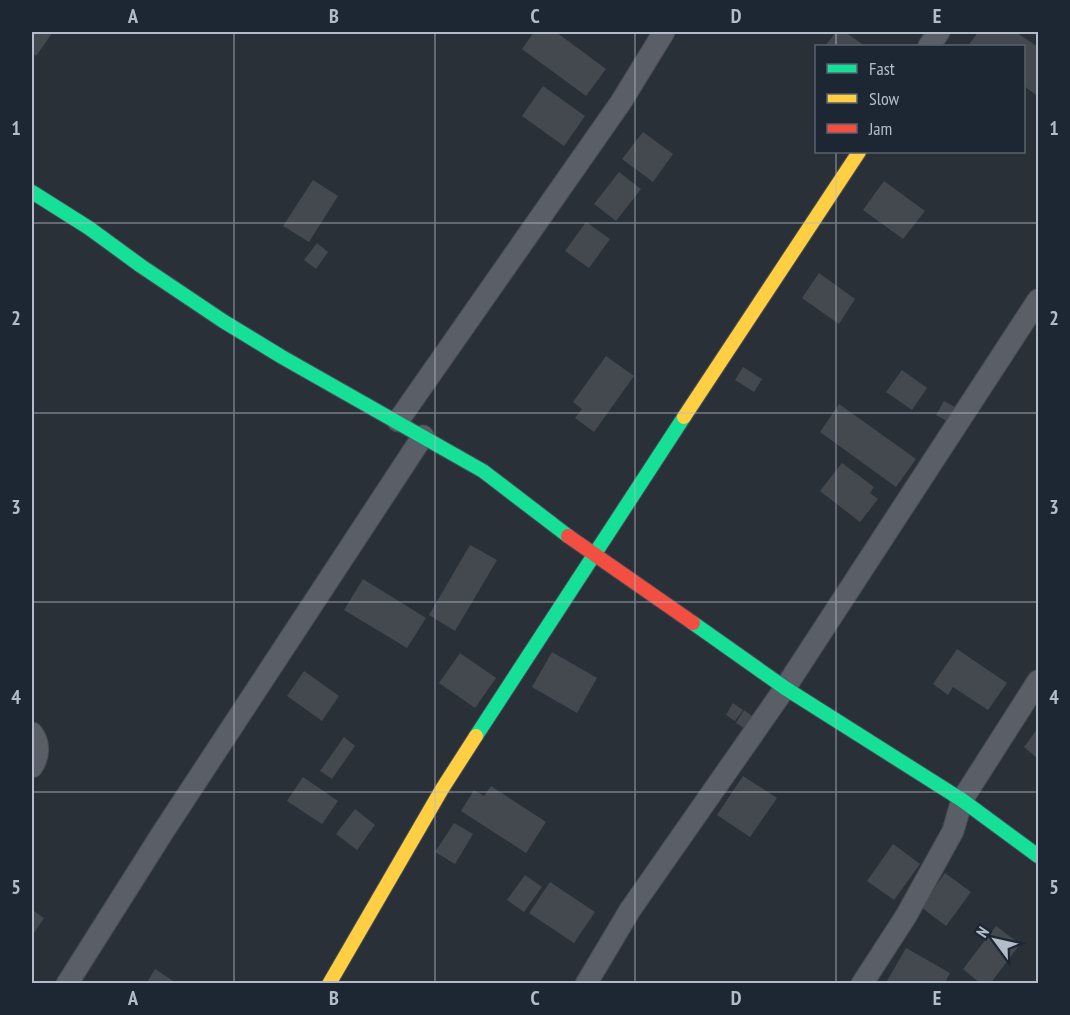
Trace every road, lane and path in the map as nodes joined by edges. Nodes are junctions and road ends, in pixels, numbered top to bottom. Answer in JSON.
{"nodes":[{"id":1,"x":664,"y":32,"type":"edge"},
{"id":2,"x":939,"y":32,"type":"edge"},
{"id":3,"x":930,"y":45,"type":"edge"},
{"id":4,"x":858,"y":153,"type":"edge"},
{"id":5,"x":32,"y":192,"type":"edge"},
{"id":6,"x":1038,"y":300,"type":"edge"},
{"id":7,"x":398,"y":421,"type":"junction"},
{"id":8,"x":423,"y":436,"type":"junction"},
{"id":9,"x":593,"y":554,"type":"junction"},
{"id":10,"x":1038,"y":681,"type":"edge"},
{"id":11,"x":785,"y":688,"type":"junction"},
{"id":12,"x":32,"y":733,"type":"edge"},
{"id":13,"x":32,"y":767,"type":"edge"},
{"id":14,"x":962,"y":800,"type":"junction"},
{"id":15,"x":1038,"y":856,"type":"edge"},
{"id":16,"x":614,"y":956,"type":"dead end"},
{"id":17,"x":67,"y":984,"type":"edge"},
{"id":18,"x":329,"y":984,"type":"edge"},
{"id":19,"x":586,"y":984,"type":"edge"},
{"id":20,"x":595,"y":984,"type":"edge"},
{"id":21,"x":862,"y":984,"type":"edge"}],
"edges":[{"from":1,"to":7,"type":"street"},
{"from":2,"to":3,"type":"street"},
{"from":4,"to":9,"type":"street"},
{"from":5,"to":7,"type":"street"},
{"from":6,"to":11,"type":"street"},
{"from":7,"to":8,"type":"street"},
{"from":8,"to":9,"type":"street"},
{"from":8,"to":17,"type":"street"},
{"from":9,"to":11,"type":"street"},
{"from":9,"to":18,"type":"street"},
{"from":10,"to":14,"type":"street"},
{"from":11,"to":14,"type":"street"},
{"from":11,"to":19,"type":"street"},
{"from":12,"to":13,"type":"street"},
{"from":14,"to":15,"type":"street"},
{"from":14,"to":21,"type":"street"},
{"from":16,"to":20,"type":"street"}]}
